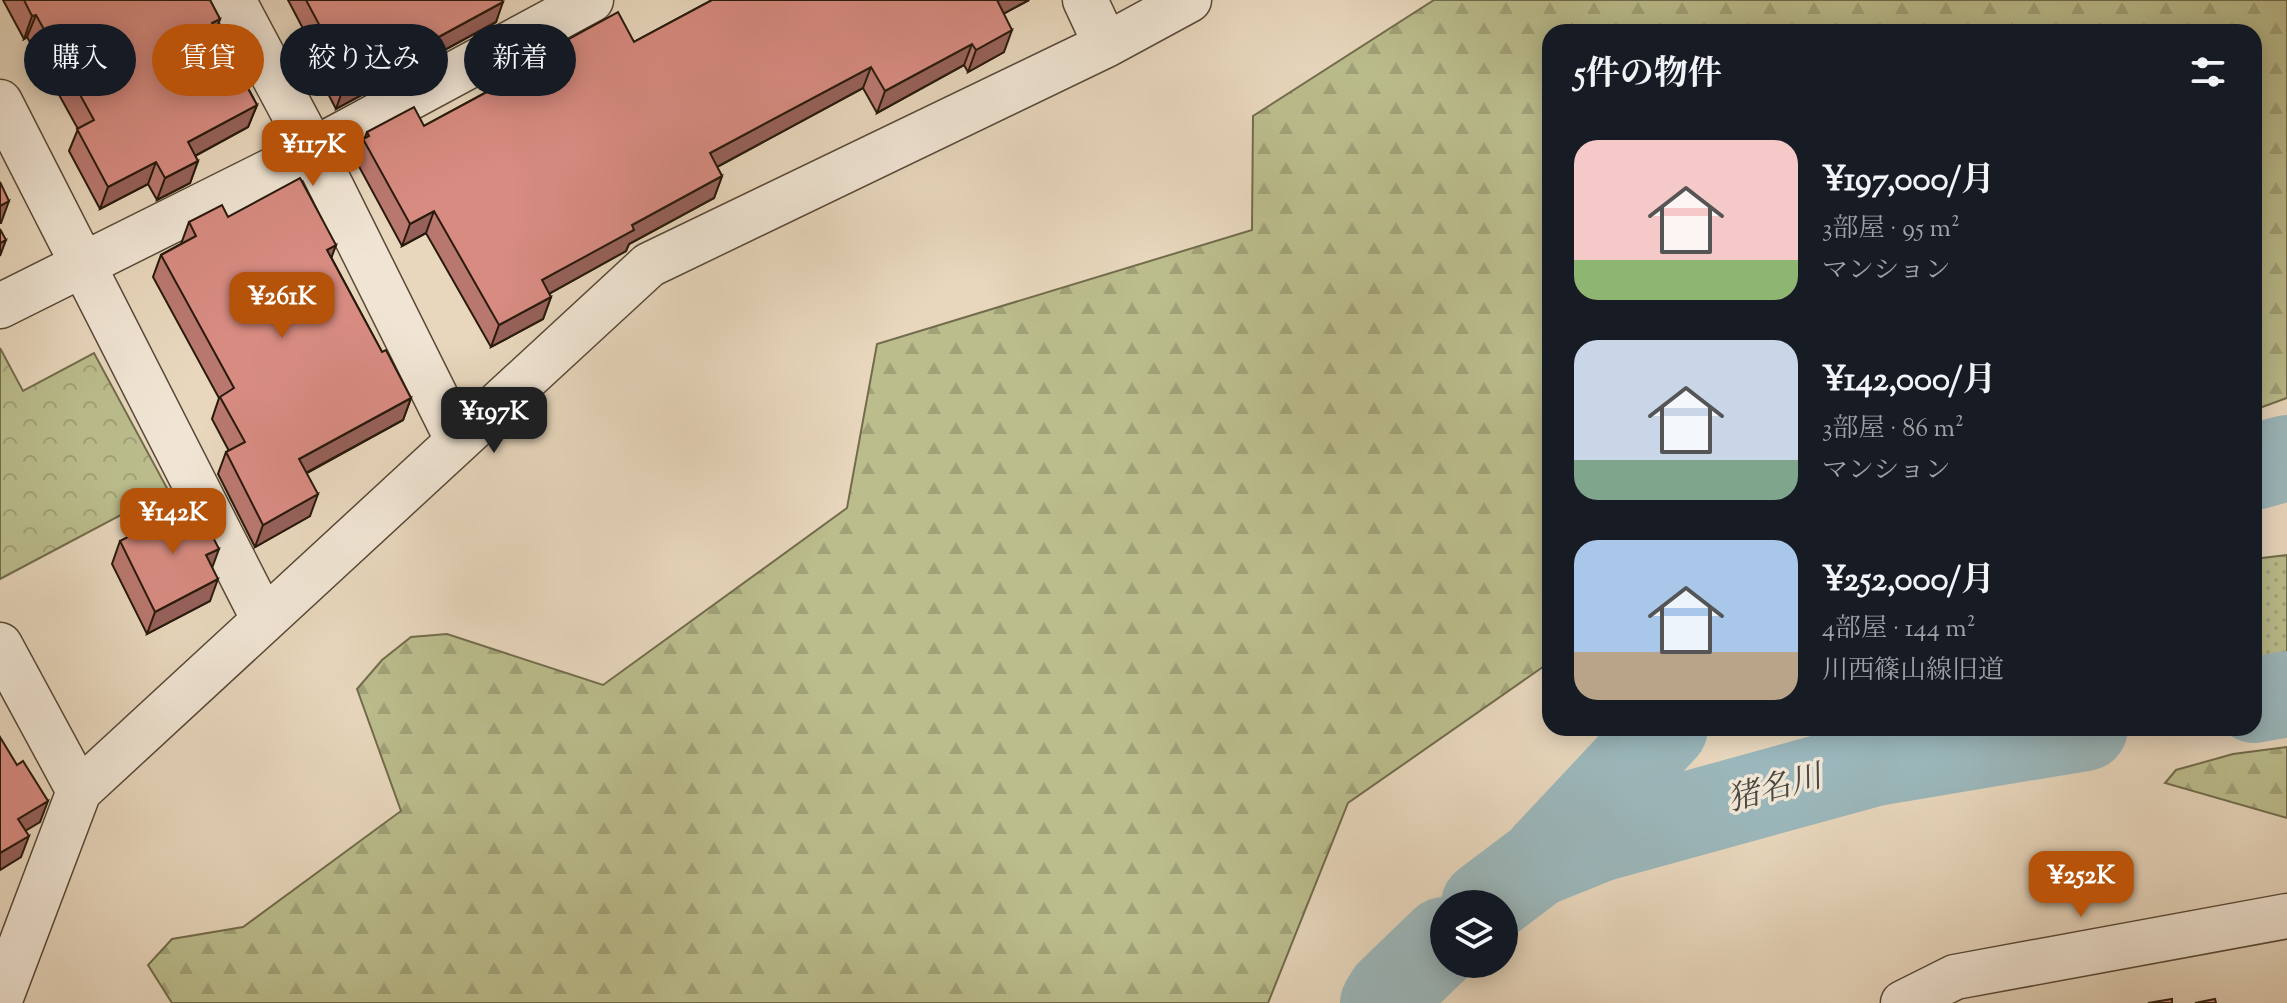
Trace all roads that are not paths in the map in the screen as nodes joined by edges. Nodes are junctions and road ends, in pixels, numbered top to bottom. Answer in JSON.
{"nodes":[{"id":1,"x":233,"y":0,"type":"edge"},
{"id":2,"x":591,"y":0,"type":"edge"},
{"id":3,"x":1085,"y":0,"type":"edge"},
{"id":4,"x":1189,"y":0,"type":"edge"},
{"id":5,"x":515,"y":17,"type":"edge"},
{"id":6,"x":1106,"y":45,"type":"junction"},
{"id":7,"x":0,"y":102,"type":"edge"},
{"id":8,"x":313,"y":150,"type":"junction"},
{"id":9,"x":83,"y":265,"type":"junction"},
{"id":10,"x":0,"y":306,"type":"edge"},
{"id":11,"x":458,"y":441,"type":"junction"},
{"id":12,"x":264,"y":620,"type":"junction"},
{"id":13,"x":0,"y":645,"type":"edge"},
{"id":14,"x":79,"y":791,"type":"junction"},
{"id":15,"x":2287,"y":916,"type":"edge"},
{"id":16,"x":0,"y":1000,"type":"edge"},
{"id":17,"x":1903,"y":1003,"type":"edge"}],
"edges":[{"from":1,"to":8,"type":"street"},
{"from":2,"to":5,"type":"street"},
{"from":3,"to":6,"type":"street"},
{"from":4,"to":6,"type":"street"},
{"from":5,"to":8,"type":"street"},
{"from":6,"to":11,"type":"street"},
{"from":7,"to":9,"type":"street"},
{"from":8,"to":9,"type":"street"},
{"from":8,"to":11,"type":"street"},
{"from":9,"to":10,"type":"street"},
{"from":9,"to":12,"type":"street"},
{"from":11,"to":12,"type":"street"},
{"from":12,"to":14,"type":"street"},
{"from":13,"to":14,"type":"street"},
{"from":14,"to":16,"type":"street"},
{"from":15,"to":17,"type":"street"}]}
